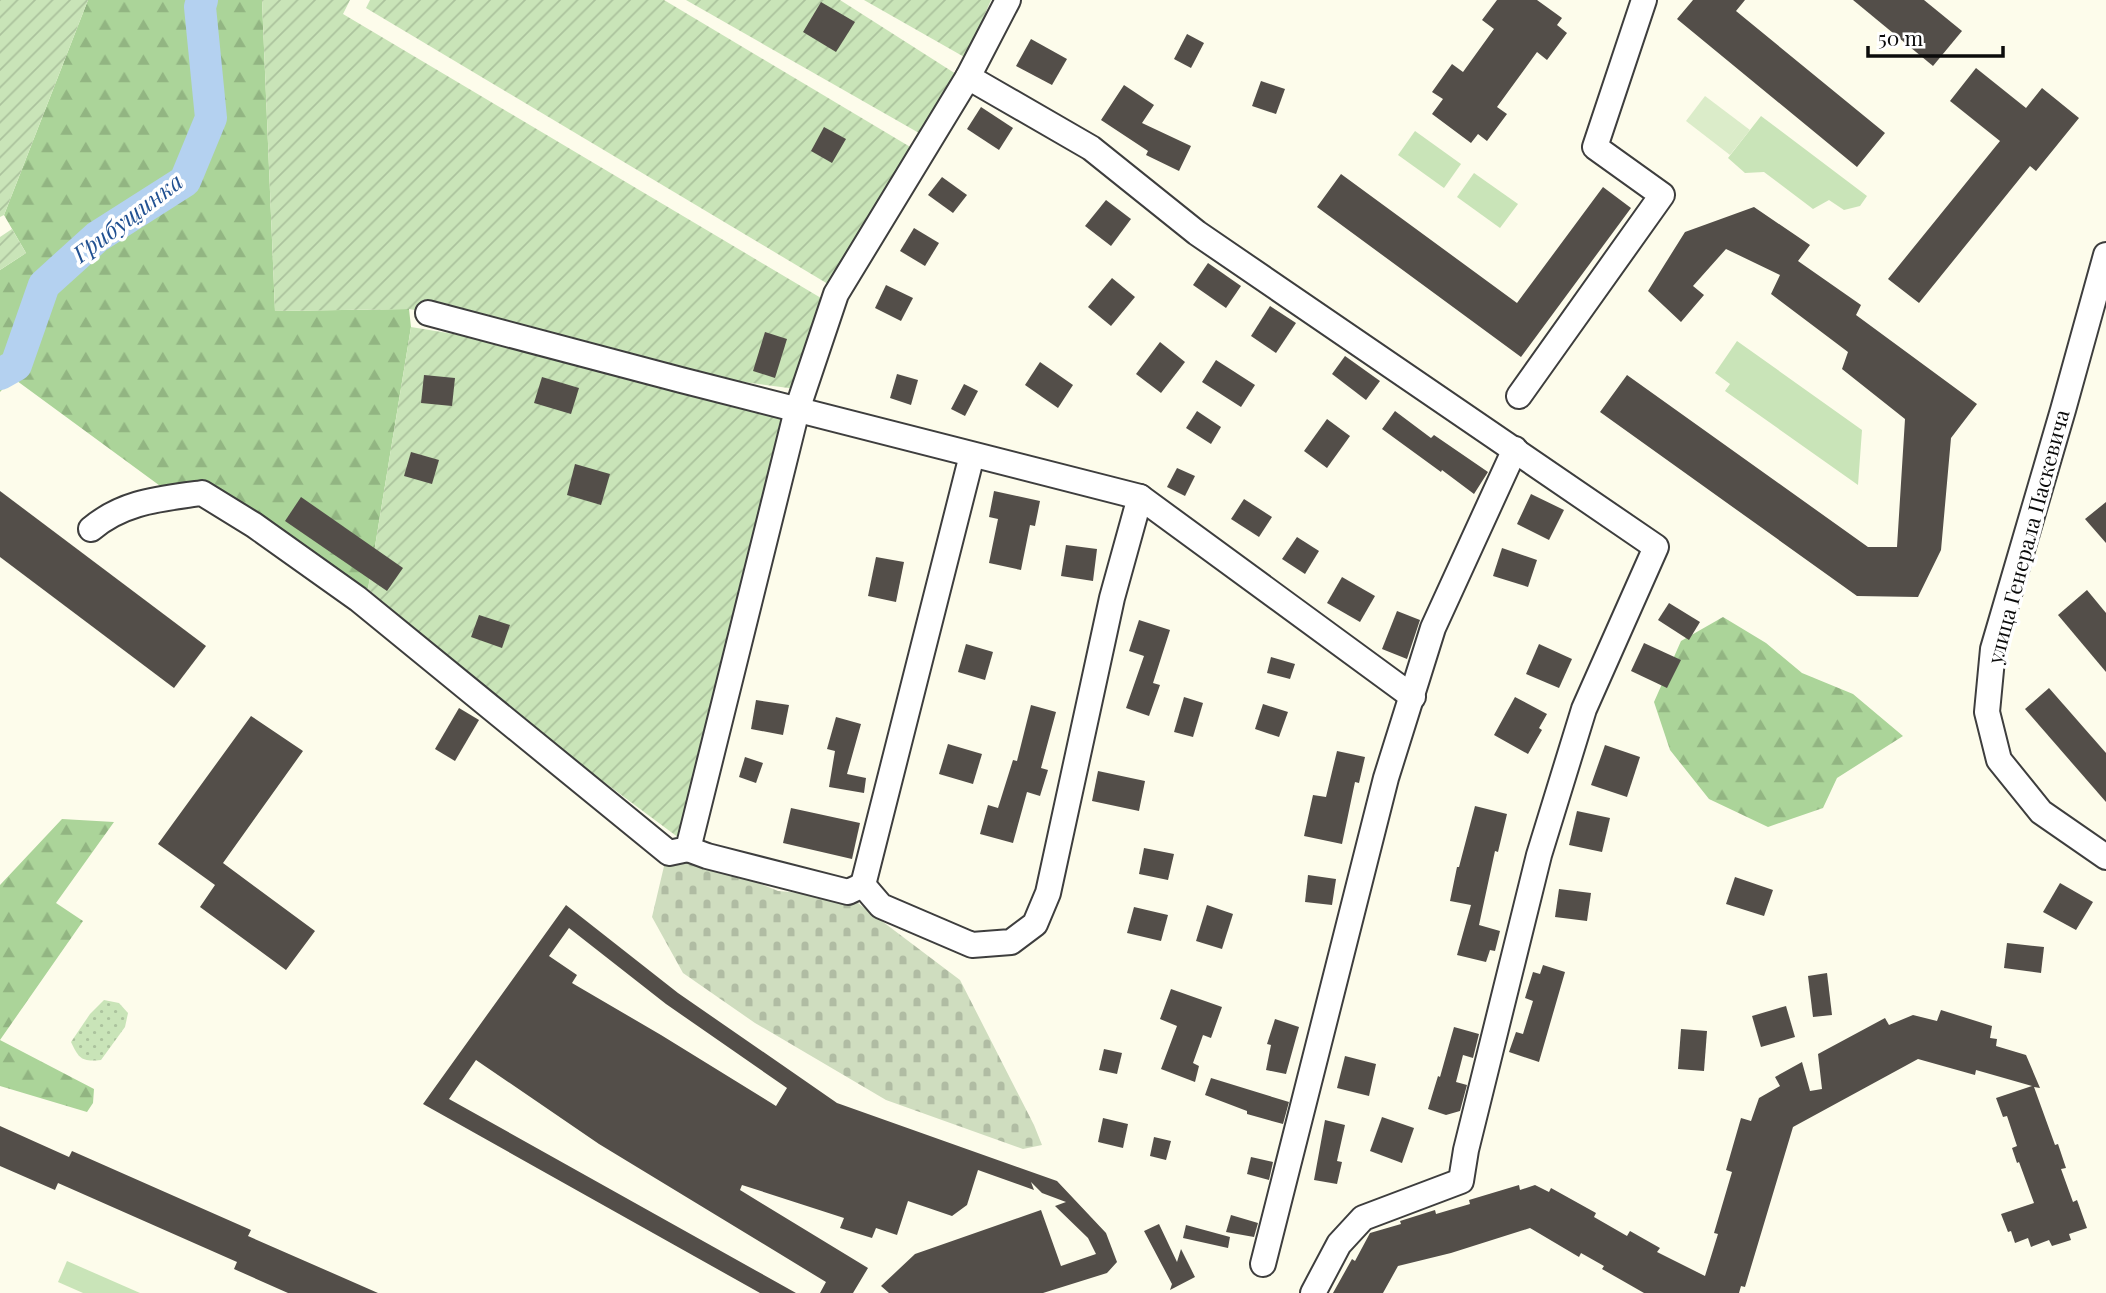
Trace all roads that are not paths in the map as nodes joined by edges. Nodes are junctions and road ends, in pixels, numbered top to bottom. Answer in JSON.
{"nodes":[{"id":1,"x":1009,"y":0,"type":"edge"},
{"id":2,"x":1644,"y":0,"type":"edge"},
{"id":3,"x":968,"y":77,"type":"junction"},
{"id":4,"x":2106,"y":255,"type":"edge"},
{"id":5,"x":428,"y":313,"type":"dead end"},
{"id":6,"x":1519,"y":396,"type":"dead end"},
{"id":7,"x":797,"y":410,"type":"junction"},
{"id":8,"x":1515,"y":449,"type":"junction"},
{"id":9,"x":972,"y":454,"type":"junction"},
{"id":10,"x":1140,"y":498,"type":"junction"},
{"id":11,"x":91,"y":529,"type":"dead end"},
{"id":12,"x":1413,"y":697,"type":"junction"},
{"id":13,"x":688,"y":849,"type":"junction"},
{"id":14,"x":2106,"y":857,"type":"edge"},
{"id":15,"x":863,"y":885,"type":"junction"},
{"id":16,"x":1264,"y":1264,"type":"dead end"},
{"id":17,"x":1313,"y":1293,"type":"edge"}],
"edges":[{"from":1,"to":3,"type":"street"},
{"from":2,"to":6,"type":"street"},
{"from":3,"to":7,"type":"street"},
{"from":3,"to":8,"type":"street"},
{"from":4,"to":14,"type":"street","name":"улица Генерала Паскевича"},
{"from":5,"to":7,"type":"street"},
{"from":7,"to":9,"type":"street"},
{"from":7,"to":13,"type":"street"},
{"from":8,"to":12,"type":"street"},
{"from":8,"to":17,"type":"street"},
{"from":9,"to":10,"type":"street"},
{"from":9,"to":15,"type":"street"},
{"from":10,"to":12,"type":"street"},
{"from":10,"to":15,"type":"street"},
{"from":11,"to":13,"type":"street"},
{"from":12,"to":16,"type":"street"},
{"from":13,"to":15,"type":"street"}]}
